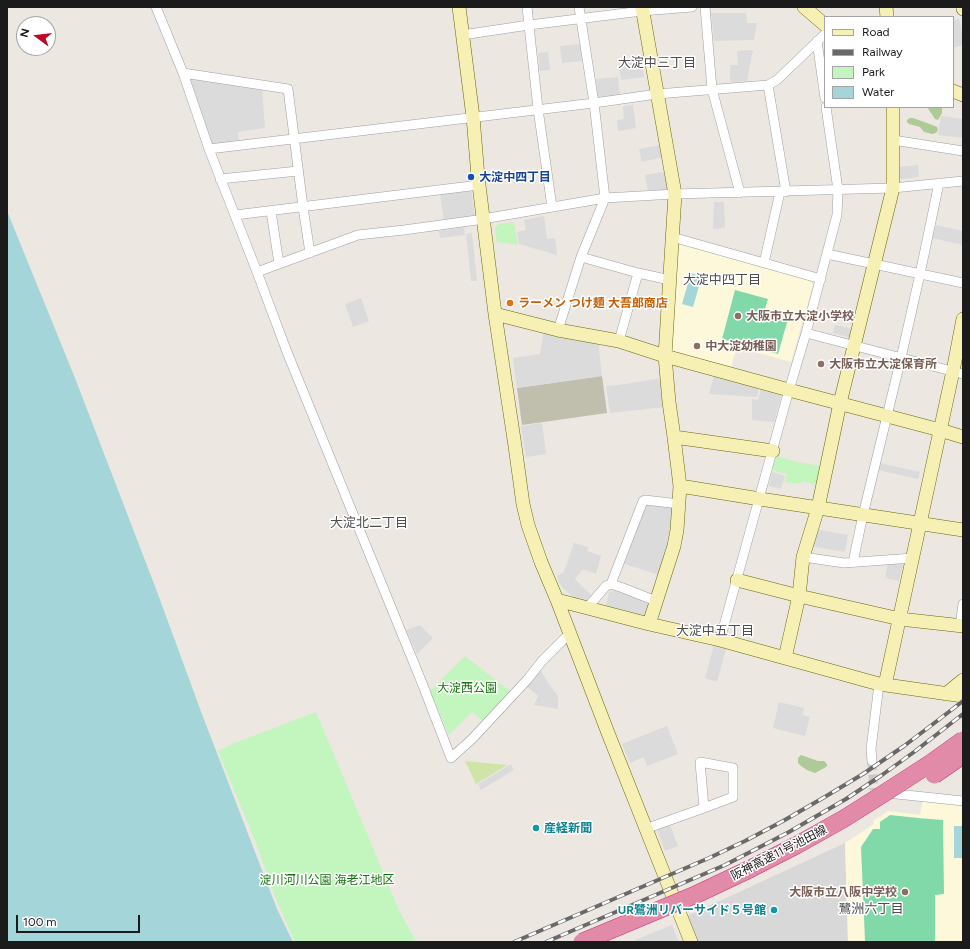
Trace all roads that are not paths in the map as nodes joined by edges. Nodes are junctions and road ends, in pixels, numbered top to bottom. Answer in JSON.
{"nodes":[{"id":1,"x":156,"y":7,"type":"edge"},
{"id":2,"x":459,"y":7,"type":"edge"},
{"id":3,"x":527,"y":7,"type":"edge"},
{"id":4,"x":579,"y":7,"type":"edge"},
{"id":5,"x":692,"y":7,"type":"edge"},
{"id":6,"x":705,"y":7,"type":"edge"},
{"id":7,"x":642,"y":9,"type":"edge"},
{"id":8,"x":808,"y":9,"type":"edge"},
{"id":9,"x":581,"y":19,"type":"junction"},
{"id":10,"x":824,"y":24,"type":"edge"},
{"id":11,"x":529,"y":25,"type":"junction"},
{"id":12,"x":462,"y":35,"type":"junction"},
{"id":13,"x":824,"y":35,"type":"edge"},
{"id":14,"x":817,"y":41,"type":"junction"},
{"id":15,"x":183,"y":74,"type":"junction"},
{"id":16,"x":768,"y":85,"type":"junction"},
{"id":17,"x":712,"y":89,"type":"junction"},
{"id":18,"x":824,"y":91,"type":"edge"},
{"id":19,"x":657,"y":94,"type":"junction"},
{"id":20,"x":594,"y":103,"type":"junction"},
{"id":21,"x":826,"y":108,"type":"edge"},
{"id":22,"x":893,"y":108,"type":"edge"},
{"id":23,"x":538,"y":109,"type":"junction"},
{"id":24,"x":473,"y":117,"type":"junction"},
{"id":25,"x":294,"y":138,"type":"junction"},
{"id":26,"x":893,"y":140,"type":"junction"},
{"id":27,"x":208,"y":149,"type":"junction"},
{"id":28,"x":963,"y":151,"type":"edge"},
{"id":29,"x":298,"y":172,"type":"junction"},
{"id":30,"x":220,"y":179,"type":"junction"},
{"id":31,"x":963,"y":181,"type":"edge"},
{"id":32,"x":940,"y":183,"type":"junction"},
{"id":33,"x":479,"y":184,"type":"junction"},
{"id":34,"x":893,"y":188,"type":"junction"},
{"id":35,"x":838,"y":190,"type":"junction"},
{"id":36,"x":783,"y":192,"type":"junction"},
{"id":37,"x":740,"y":193,"type":"junction"},
{"id":38,"x":675,"y":194,"type":"junction"},
{"id":39,"x":605,"y":198,"type":"junction"},
{"id":40,"x":303,"y":207,"type":"junction"},
{"id":41,"x":552,"y":207,"type":"junction"},
{"id":42,"x":271,"y":211,"type":"junction"},
{"id":43,"x":235,"y":216,"type":"junction"},
{"id":44,"x":484,"y":219,"type":"junction"},
{"id":45,"x":672,"y":237,"type":"junction"},
{"id":46,"x":310,"y":253,"type":"junction"},
{"id":47,"x":827,"y":254,"type":"junction"},
{"id":48,"x":581,"y":258,"type":"junction"},
{"id":49,"x":764,"y":263,"type":"junction"},
{"id":50,"x":278,"y":264,"type":"junction"},
{"id":51,"x":874,"y":264,"type":"junction"},
{"id":52,"x":257,"y":272,"type":"junction"},
{"id":53,"x":638,"y":272,"type":"junction"},
{"id":54,"x":920,"y":274,"type":"junction"},
{"id":55,"x":821,"y":279,"type":"junction"},
{"id":56,"x":670,"y":280,"type":"junction"},
{"id":57,"x":963,"y":283,"type":"edge"},
{"id":58,"x":495,"y":314,"type":"junction"},
{"id":59,"x":963,"y":319,"type":"edge"},
{"id":60,"x":558,"y":330,"type":"junction"},
{"id":61,"x":806,"y":333,"type":"junction"},
{"id":62,"x":619,"y":341,"type":"junction"},
{"id":63,"x":853,"y":345,"type":"junction"},
{"id":64,"x":665,"y":356,"type":"junction"},
{"id":65,"x":901,"y":358,"type":"junction"},
{"id":66,"x":958,"y":373,"type":"edge"},
{"id":67,"x":789,"y":390,"type":"junction"},
{"id":68,"x":840,"y":403,"type":"junction"},
{"id":69,"x":887,"y":416,"type":"junction"},
{"id":70,"x":940,"y":430,"type":"junction"},
{"id":71,"x":674,"y":437,"type":"junction"},
{"id":72,"x":963,"y":437,"type":"edge"},
{"id":73,"x":772,"y":451,"type":"junction"},
{"id":74,"x":680,"y":486,"type":"junction"},
{"id":75,"x":760,"y":499,"type":"junction"},
{"id":76,"x":679,"y":504,"type":"junction"},
{"id":77,"x":818,"y":508,"type":"junction"},
{"id":78,"x":863,"y":515,"type":"junction"},
{"id":79,"x":920,"y":524,"type":"junction"},
{"id":80,"x":963,"y":530,"type":"edge"},
{"id":81,"x":803,"y":557,"type":"junction"},
{"id":82,"x":913,"y":558,"type":"junction"},
{"id":83,"x":853,"y":562,"type":"junction"},
{"id":84,"x":737,"y":580,"type":"junction"},
{"id":85,"x":611,"y":584,"type":"junction"},
{"id":86,"x":799,"y":596,"type":"junction"},
{"id":87,"x":557,"y":600,"type":"junction"},
{"id":88,"x":656,"y":601,"type":"junction"},
{"id":89,"x":963,"y":604,"type":"edge"},
{"id":90,"x":587,"y":608,"type":"junction"},
{"id":91,"x":900,"y":619,"type":"junction"},
{"id":92,"x":649,"y":624,"type":"junction"},
{"id":93,"x":962,"y":626,"type":"edge"},
{"id":94,"x":570,"y":633,"type":"junction"},
{"id":95,"x":720,"y":640,"type":"junction"},
{"id":96,"x":785,"y":658,"type":"junction"},
{"id":97,"x":963,"y":680,"type":"edge"},
{"id":98,"x":882,"y":684,"type":"junction"},
{"id":99,"x":946,"y":694,"type":"junction"},
{"id":100,"x":963,"y":696,"type":"edge"},
{"id":101,"x":963,"y":740,"type":"edge"},
{"id":102,"x":963,"y":755,"type":"edge"},
{"id":103,"x":872,"y":761,"type":"tunnel mouth"},
{"id":104,"x":874,"y":790,"type":"dead end"},
{"id":105,"x":963,"y":801,"type":"edge"},
{"id":106,"x":704,"y":808,"type":"junction"},
{"id":107,"x":645,"y":829,"type":"junction"},
{"id":108,"x":582,"y":942,"type":"edge"},
{"id":109,"x":612,"y":942,"type":"edge"},
{"id":110,"x":691,"y":942,"type":"edge"}],
"edges":[{"from":1,"to":15,"type":"street"},
{"from":2,"to":12,"type":"street"},
{"from":3,"to":11,"type":"street"},
{"from":4,"to":9,"type":"street"},
{"from":5,"to":7,"type":"street"},
{"from":6,"to":17,"type":"street"},
{"from":7,"to":9,"type":"street"},
{"from":7,"to":19,"type":"street"},
{"from":8,"to":10,"type":"street"},
{"from":9,"to":11,"type":"street"},
{"from":9,"to":20,"type":"street"},
{"from":11,"to":12,"type":"street"},
{"from":11,"to":23,"type":"street"},
{"from":12,"to":24,"type":"street"},
{"from":13,"to":14,"type":"street"},
{"from":14,"to":16,"type":"street"},
{"from":14,"to":18,"type":"street"},
{"from":15,"to":25,"type":"street"},
{"from":15,"to":27,"type":"street"},
{"from":16,"to":17,"type":"street"},
{"from":16,"to":36,"type":"street"},
{"from":17,"to":19,"type":"street"},
{"from":17,"to":37,"type":"street"},
{"from":19,"to":20,"type":"street"},
{"from":19,"to":38,"type":"street"},
{"from":20,"to":23,"type":"street"},
{"from":20,"to":39,"type":"street"},
{"from":21,"to":35,"type":"street"},
{"from":22,"to":26,"type":"street"},
{"from":23,"to":24,"type":"street"},
{"from":23,"to":41,"type":"street"},
{"from":24,"to":25,"type":"street"},
{"from":24,"to":33,"type":"street"},
{"from":25,"to":27,"type":"street"},
{"from":25,"to":29,"type":"street"},
{"from":26,"to":28,"type":"street"},
{"from":26,"to":34,"type":"street"},
{"from":27,"to":30,"type":"street"},
{"from":29,"to":30,"type":"street"},
{"from":29,"to":40,"type":"street"},
{"from":30,"to":43,"type":"street"},
{"from":31,"to":32,"type":"street"},
{"from":32,"to":34,"type":"street"},
{"from":32,"to":54,"type":"street"},
{"from":33,"to":40,"type":"street"},
{"from":33,"to":44,"type":"street"},
{"from":34,"to":35,"type":"street"},
{"from":34,"to":51,"type":"street"},
{"from":35,"to":36,"type":"street"},
{"from":35,"to":47,"type":"street"},
{"from":36,"to":37,"type":"street"},
{"from":36,"to":49,"type":"street"},
{"from":37,"to":38,"type":"street"},
{"from":38,"to":39,"type":"street"},
{"from":38,"to":45,"type":"street"},
{"from":39,"to":41,"type":"street"},
{"from":39,"to":48,"type":"street"},
{"from":40,"to":42,"type":"street"},
{"from":40,"to":46,"type":"street"},
{"from":41,"to":44,"type":"street"},
{"from":42,"to":43,"type":"street"},
{"from":42,"to":50,"type":"street"},
{"from":43,"to":52,"type":"street"},
{"from":44,"to":46,"type":"street"},
{"from":44,"to":58,"type":"street"},
{"from":45,"to":49,"type":"street"},
{"from":45,"to":56,"type":"street"},
{"from":46,"to":50,"type":"street"},
{"from":47,"to":51,"type":"street"},
{"from":47,"to":55,"type":"street"},
{"from":48,"to":53,"type":"street"},
{"from":48,"to":60,"type":"street"},
{"from":49,"to":55,"type":"street"},
{"from":50,"to":52,"type":"street"},
{"from":51,"to":54,"type":"street"},
{"from":51,"to":63,"type":"street"},
{"from":52,"to":94,"type":"street"},
{"from":53,"to":56,"type":"street"},
{"from":53,"to":62,"type":"street"},
{"from":54,"to":57,"type":"street"},
{"from":54,"to":65,"type":"street"},
{"from":55,"to":61,"type":"street"},
{"from":56,"to":64,"type":"street"},
{"from":58,"to":60,"type":"street"},
{"from":58,"to":87,"type":"street"},
{"from":59,"to":66,"type":"street"},
{"from":60,"to":62,"type":"street"},
{"from":61,"to":63,"type":"street"},
{"from":61,"to":67,"type":"street"},
{"from":62,"to":64,"type":"street"},
{"from":63,"to":65,"type":"street"},
{"from":63,"to":68,"type":"street"},
{"from":64,"to":67,"type":"street"},
{"from":64,"to":71,"type":"street"},
{"from":65,"to":66,"type":"street"},
{"from":65,"to":69,"type":"street"},
{"from":66,"to":70,"type":"street"},
{"from":67,"to":68,"type":"street"},
{"from":67,"to":73,"type":"street"},
{"from":68,"to":69,"type":"street"},
{"from":68,"to":77,"type":"street"},
{"from":69,"to":70,"type":"street"},
{"from":69,"to":78,"type":"street"},
{"from":70,"to":72,"type":"street"},
{"from":70,"to":79,"type":"street"},
{"from":71,"to":73,"type":"street"},
{"from":71,"to":74,"type":"street"},
{"from":73,"to":75,"type":"street"},
{"from":74,"to":75,"type":"street"},
{"from":74,"to":76,"type":"street"},
{"from":75,"to":77,"type":"street"},
{"from":75,"to":84,"type":"street"},
{"from":76,"to":85,"type":"street"},
{"from":76,"to":88,"type":"street"},
{"from":77,"to":78,"type":"street"},
{"from":77,"to":81,"type":"street"},
{"from":78,"to":79,"type":"street"},
{"from":78,"to":83,"type":"street"},
{"from":79,"to":80,"type":"street"},
{"from":79,"to":82,"type":"street"},
{"from":81,"to":83,"type":"street"},
{"from":81,"to":86,"type":"street"},
{"from":82,"to":83,"type":"street"},
{"from":82,"to":91,"type":"street"},
{"from":84,"to":86,"type":"street"},
{"from":84,"to":95,"type":"street"},
{"from":85,"to":88,"type":"street"},
{"from":85,"to":90,"type":"street"},
{"from":86,"to":91,"type":"street"},
{"from":86,"to":96,"type":"street"},
{"from":87,"to":90,"type":"street"},
{"from":87,"to":94,"type":"street"},
{"from":88,"to":92,"type":"street"},
{"from":89,"to":93,"type":"street"},
{"from":90,"to":92,"type":"street"},
{"from":91,"to":93,"type":"street"},
{"from":91,"to":98,"type":"street"},
{"from":92,"to":95,"type":"street"},
{"from":94,"to":107,"type":"street"},
{"from":95,"to":96,"type":"street"},
{"from":96,"to":98,"type":"street"},
{"from":97,"to":99,"type":"street"},
{"from":98,"to":99,"type":"street"},
{"from":98,"to":103,"type":"street"},
{"from":99,"to":100,"type":"street"},
{"from":101,"to":108,"type":"highway","name":"阪神高速11号池田線","bridge":true},
{"from":102,"to":109,"type":"highway","name":"阪神高速11号池田線","bridge":true},
{"from":104,"to":105,"type":"street"},
{"from":106,"to":106,"type":"street"},
{"from":106,"to":107,"type":"street"},
{"from":107,"to":110,"type":"street"}]}
